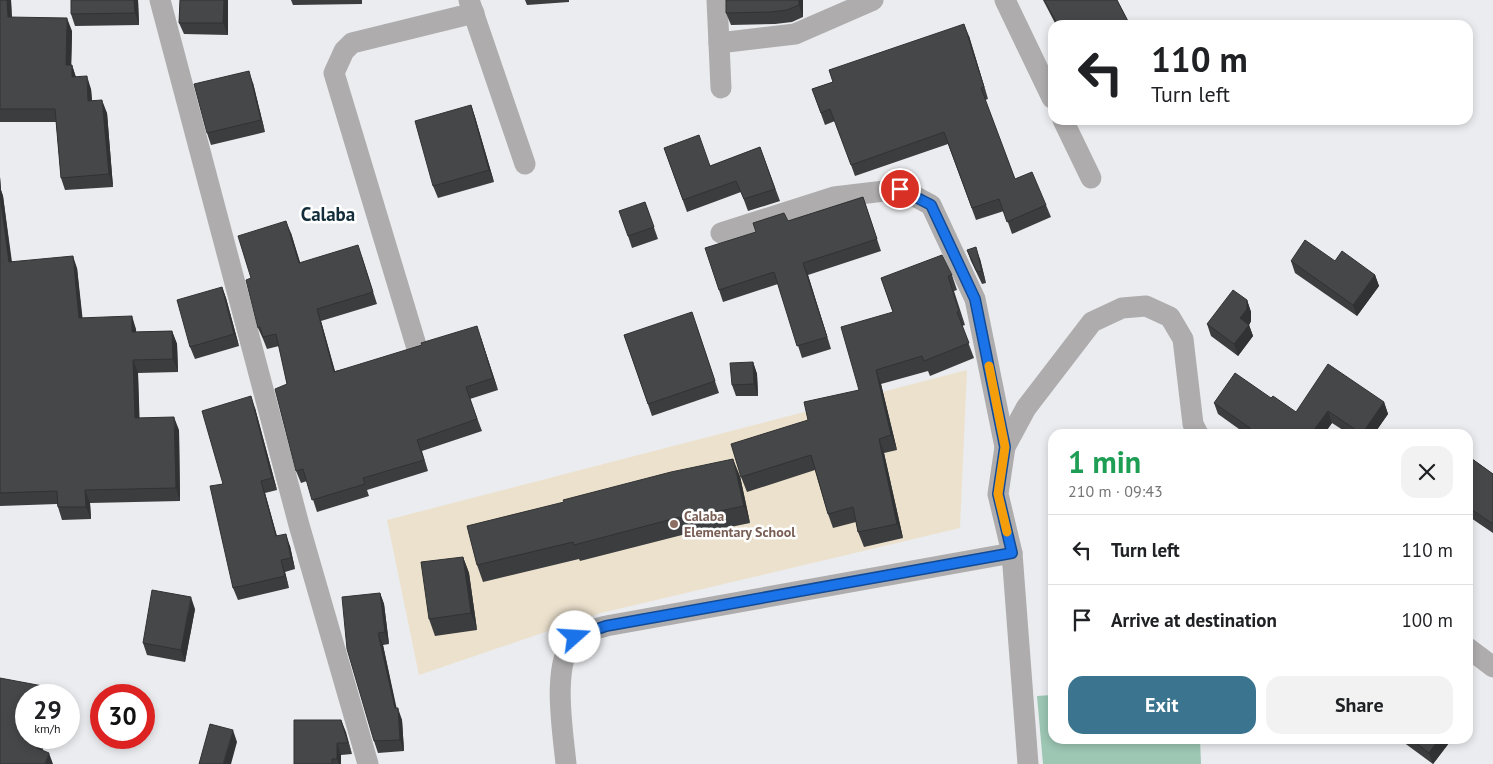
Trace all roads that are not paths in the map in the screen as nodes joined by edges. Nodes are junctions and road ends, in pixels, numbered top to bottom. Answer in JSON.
{"nodes":[{"id":1,"x":160,"y":0,"type":"edge"},
{"id":2,"x":716,"y":0,"type":"edge"},
{"id":3,"x":873,"y":0,"type":"edge"},
{"id":4,"x":1005,"y":0,"type":"edge"},
{"id":5,"x":471,"y":6,"type":"edge"},
{"id":6,"x":719,"y":43,"type":"junction"},
{"id":7,"x":720,"y":88,"type":"dead end"},
{"id":8,"x":1048,"y":90,"type":"edge"},
{"id":9,"x":1065,"y":125,"type":"edge"},
{"id":10,"x":525,"y":164,"type":"dead end"},
{"id":11,"x":1091,"y":178,"type":"dead end"},
{"id":12,"x":721,"y":233,"type":"dead end"},
{"id":13,"x":416,"y":345,"type":"edge"},
{"id":14,"x":1196,"y":429,"type":"edge"},
{"id":15,"x":1005,"y":447,"type":"junction"},
{"id":16,"x":1012,"y":553,"type":"junction"},
{"id":17,"x":1473,"y":652,"type":"edge"},
{"id":18,"x":1493,"y":666,"type":"edge"},
{"id":19,"x":368,"y":764,"type":"edge"},
{"id":20,"x":566,"y":764,"type":"edge"},
{"id":21,"x":1028,"y":764,"type":"edge"}],
"edges":[{"from":1,"to":19,"type":"street"},
{"from":2,"to":6,"type":"street"},
{"from":3,"to":6,"type":"street"},
{"from":4,"to":8,"type":"street"},
{"from":5,"to":10,"type":"street"},
{"from":5,"to":13,"type":"street"},
{"from":6,"to":7,"type":"street"},
{"from":9,"to":11,"type":"street"},
{"from":12,"to":15,"type":"street"},
{"from":14,"to":15,"type":"street"},
{"from":15,"to":16,"type":"street"},
{"from":16,"to":20,"type":"street"},
{"from":16,"to":21,"type":"street"},
{"from":17,"to":18,"type":"street"}]}
